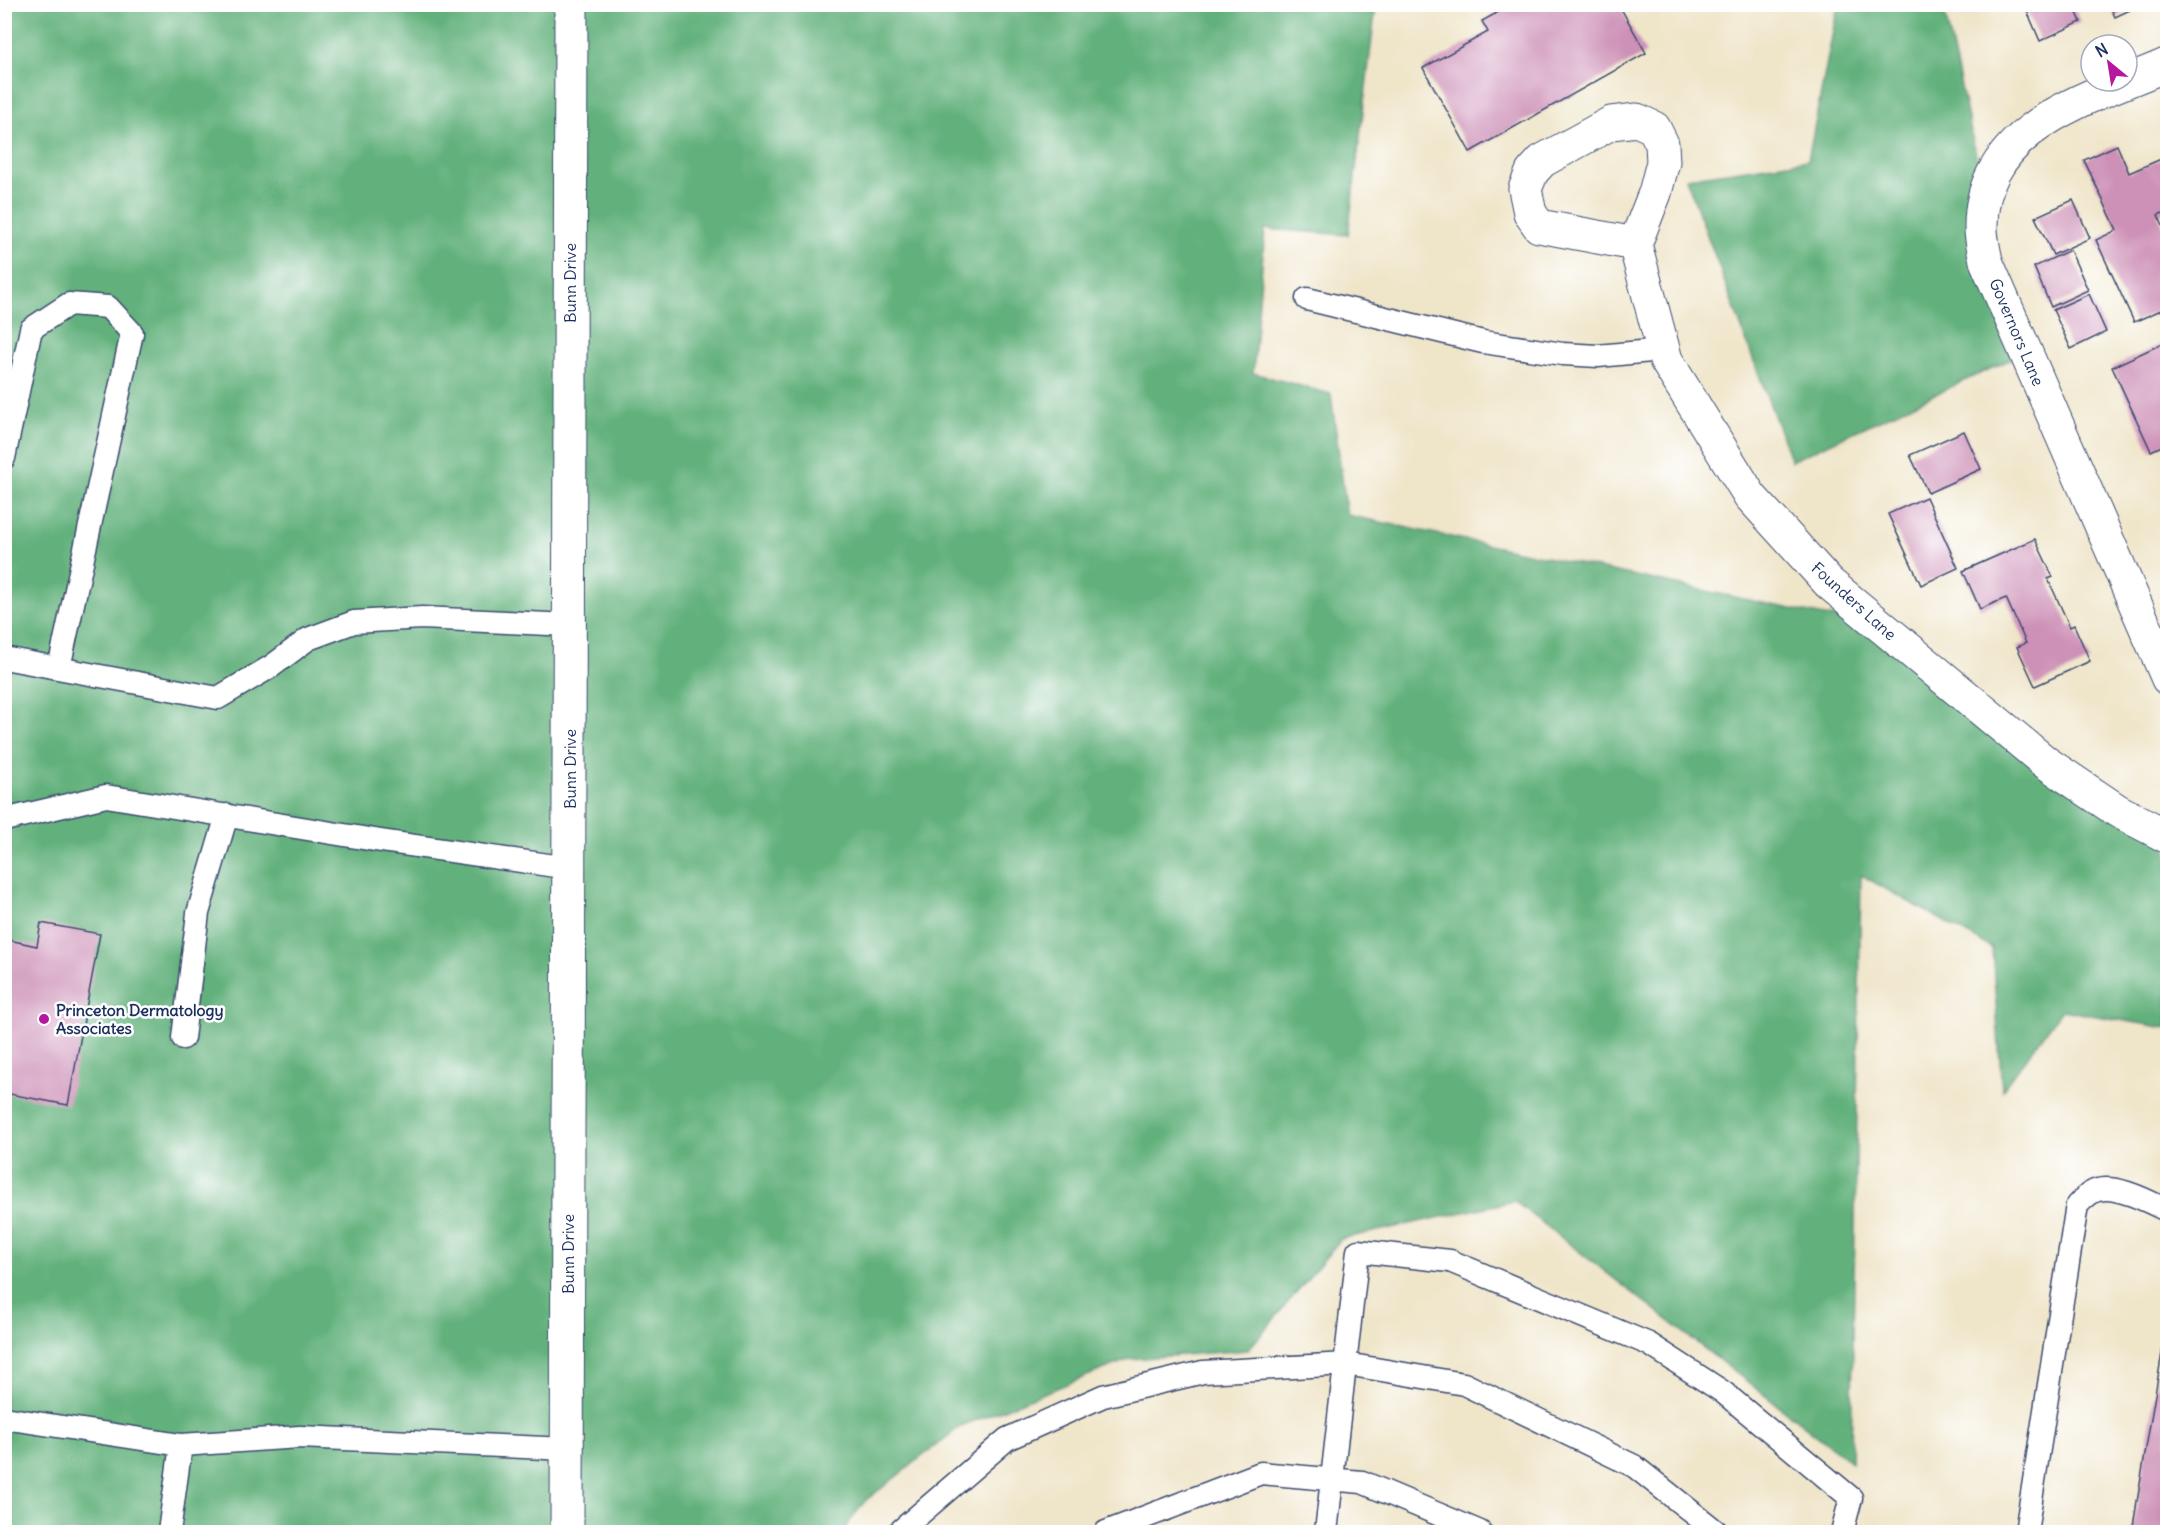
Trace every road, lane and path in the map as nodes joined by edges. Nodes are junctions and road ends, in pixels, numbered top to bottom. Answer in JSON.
{"nodes":[{"id":1,"x":571,"y":4,"type":"edge"},
{"id":2,"x":2168,"y":64,"type":"edge"},
{"id":3,"x":1635,"y":244,"type":"junction"},
{"id":4,"x":1306,"y":299,"type":"dead end"},
{"id":5,"x":1662,"y":350,"type":"junction"},
{"id":6,"x":4,"y":458,"type":"edge"},
{"id":7,"x":570,"y":625,"type":"junction"},
{"id":8,"x":4,"y":658,"type":"edge"},
{"id":9,"x":58,"y":668,"type":"junction"},
{"id":10,"x":2168,"y":679,"type":"edge"},
{"id":11,"x":227,"y":815,"type":"junction"},
{"id":12,"x":4,"y":820,"type":"edge"},
{"id":13,"x":2168,"y":837,"type":"edge"},
{"id":14,"x":569,"y":868,"type":"junction"},
{"id":15,"x":183,"y":1038,"type":"dead end"},
{"id":16,"x":2168,"y":1210,"type":"edge"},
{"id":17,"x":1346,"y":1364,"type":"junction"},
{"id":18,"x":4,"y":1418,"type":"edge"},
{"id":19,"x":181,"y":1445,"type":"junction"},
{"id":20,"x":567,"y":1449,"type":"junction"},
{"id":21,"x":1333,"y":1480,"type":"junction"},
{"id":22,"x":169,"y":1533,"type":"edge"},
{"id":23,"x":567,"y":1533,"type":"edge"},
{"id":24,"x":899,"y":1533,"type":"edge"},
{"id":25,"x":1106,"y":1533,"type":"edge"},
{"id":26,"x":1326,"y":1533,"type":"edge"},
{"id":27,"x":1480,"y":1533,"type":"edge"},
{"id":28,"x":1717,"y":1533,"type":"edge"},
{"id":29,"x":1842,"y":1533,"type":"edge"},
{"id":30,"x":2026,"y":1533,"type":"edge"}],
"edges":[{"from":1,"to":7,"type":"street","name":"Bunn Drive"},
{"from":2,"to":10,"type":"street","name":"Governors Lane"},
{"from":3,"to":3,"type":"street"},
{"from":3,"to":5,"type":"street","name":"Founders Lane"},
{"from":4,"to":5,"type":"lane"},
{"from":5,"to":13,"type":"street","name":"Founders Lane"},
{"from":6,"to":9,"type":"lane"},
{"from":7,"to":9,"type":"lane"},
{"from":7,"to":14,"type":"street","name":"Bunn Drive"},
{"from":8,"to":9,"type":"lane"},
{"from":11,"to":12,"type":"lane"},
{"from":11,"to":14,"type":"lane"},
{"from":11,"to":15,"type":"lane"},
{"from":14,"to":20,"type":"street","name":"Bunn Drive"},
{"from":16,"to":30,"type":"lane"},
{"from":17,"to":21,"type":"lane"},
{"from":17,"to":24,"type":"lane"},
{"from":17,"to":28,"type":"lane"},
{"from":17,"to":29,"type":"lane"},
{"from":18,"to":19,"type":"lane"},
{"from":19,"to":20,"type":"lane"},
{"from":19,"to":22,"type":"lane"},
{"from":20,"to":23,"type":"street","name":"Bunn Drive"},
{"from":21,"to":25,"type":"lane"},
{"from":21,"to":26,"type":"lane"},
{"from":21,"to":27,"type":"lane"}]}
